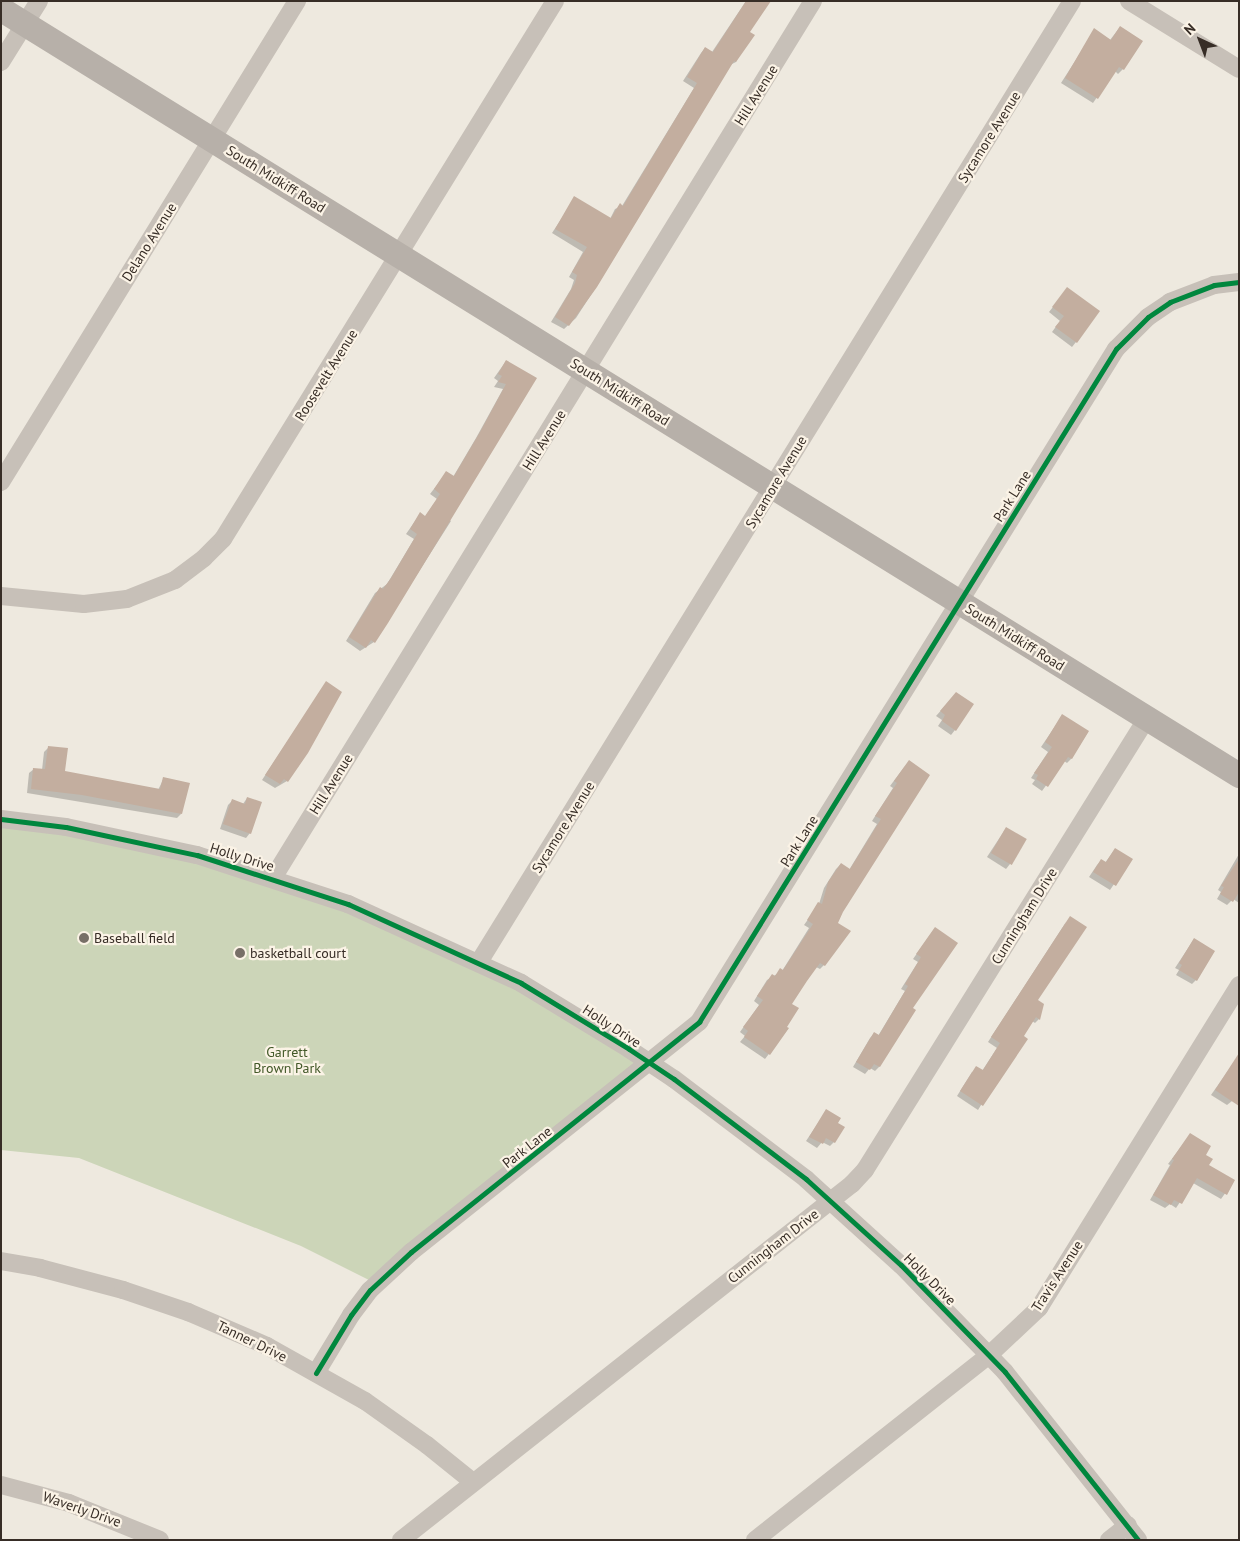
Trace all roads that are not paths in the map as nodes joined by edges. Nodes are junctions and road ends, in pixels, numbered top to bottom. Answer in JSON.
{"nodes":[{"id":1,"x":38,"y":1,"type":"edge"},
{"id":2,"x":297,"y":1,"type":"edge"},
{"id":3,"x":555,"y":1,"type":"edge"},
{"id":4,"x":814,"y":1,"type":"edge"},
{"id":5,"x":1072,"y":1,"type":"edge"},
{"id":6,"x":1129,"y":1,"type":"edge"},
{"id":7,"x":1,"y":9,"type":"edge"},
{"id":8,"x":25,"y":24,"type":"junction"},
{"id":9,"x":1,"y":62,"type":"edge"},
{"id":10,"x":1239,"y":69,"type":"edge"},
{"id":11,"x":212,"y":139,"type":"junction"},
{"id":12,"x":399,"y":256,"type":"junction"},
{"id":13,"x":1239,"y":282,"type":"edge"},
{"id":14,"x":586,"y":371,"type":"junction"},
{"id":15,"x":1,"y":482,"type":"edge"},
{"id":16,"x":773,"y":486,"type":"junction"},
{"id":17,"x":1,"y":596,"type":"edge"},
{"id":18,"x":960,"y":603,"type":"junction"},
{"id":19,"x":1147,"y":718,"type":"junction"},
{"id":20,"x":1239,"y":775,"type":"edge"},
{"id":21,"x":1,"y":818,"type":"edge"},
{"id":22,"x":273,"y":878,"type":"junction"},
{"id":23,"x":479,"y":962,"type":"junction"},
{"id":24,"x":1239,"y":984,"type":"edge"},
{"id":25,"x":650,"y":1065,"type":"junction"},
{"id":26,"x":830,"y":1201,"type":"junction"},
{"id":27,"x":1,"y":1261,"type":"edge"},
{"id":28,"x":989,"y":1355,"type":"junction"},
{"id":29,"x":316,"y":1373,"type":"junction"},
{"id":30,"x":473,"y":1482,"type":"junction"},
{"id":31,"x":1,"y":1485,"type":"edge"},
{"id":32,"x":1128,"y":1525,"type":"junction"},
{"id":33,"x":160,"y":1540,"type":"edge"},
{"id":34,"x":401,"y":1540,"type":"edge"},
{"id":35,"x":754,"y":1540,"type":"edge"},
{"id":36,"x":1109,"y":1540,"type":"edge"},
{"id":37,"x":1138,"y":1540,"type":"edge"}],
"edges":[{"from":1,"to":8,"type":"street"},
{"from":2,"to":11,"type":"street","name":"Delano Avenue"},
{"from":3,"to":12,"type":"street","name":"Roosevelt Avenue"},
{"from":4,"to":14,"type":"street","name":"Hill Avenue"},
{"from":5,"to":16,"type":"street","name":"Sycamore Avenue"},
{"from":6,"to":10,"type":"street"},
{"from":7,"to":8,"type":"main road","name":"South Midkiff Road"},
{"from":8,"to":9,"type":"street"},
{"from":8,"to":11,"type":"main road","name":"South Midkiff Road"},
{"from":11,"to":12,"type":"main road","name":"South Midkiff Road"},
{"from":11,"to":15,"type":"street","name":"Delano Avenue"},
{"from":12,"to":14,"type":"main road","name":"South Midkiff Road"},
{"from":12,"to":17,"type":"street","name":"Roosevelt Avenue"},
{"from":13,"to":18,"type":"street","name":"Park Lane"},
{"from":14,"to":16,"type":"main road","name":"South Midkiff Road"},
{"from":14,"to":22,"type":"street","name":"Hill Avenue"},
{"from":16,"to":18,"type":"main road","name":"South Midkiff Road"},
{"from":16,"to":23,"type":"street","name":"Sycamore Avenue"},
{"from":18,"to":19,"type":"main road","name":"South Midkiff Road"},
{"from":18,"to":25,"type":"street","name":"Park Lane"},
{"from":19,"to":20,"type":"main road","name":"South Midkiff Road"},
{"from":19,"to":26,"type":"street","name":"Cunningham Drive"},
{"from":21,"to":22,"type":"street","name":"Holly Drive"},
{"from":22,"to":23,"type":"street","name":"Holly Drive"},
{"from":23,"to":25,"type":"street","name":"Holly Drive"},
{"from":24,"to":28,"type":"street","name":"Travis Avenue"},
{"from":25,"to":26,"type":"street","name":"Holly Drive"},
{"from":25,"to":29,"type":"street","name":"Park Lane"},
{"from":26,"to":28,"type":"street","name":"Holly Drive"},
{"from":26,"to":30,"type":"street","name":"Cunningham Drive"},
{"from":27,"to":29,"type":"street","name":"Tanner Drive"},
{"from":28,"to":32,"type":"street","name":"Holly Drive"},
{"from":28,"to":35,"type":"street","name":"Travis Avenue"},
{"from":29,"to":30,"type":"street","name":"Tanner Drive"},
{"from":30,"to":34,"type":"street","name":"Cunningham Drive"},
{"from":31,"to":33,"type":"street","name":"Waverly Drive"},
{"from":32,"to":36,"type":"street"},
{"from":32,"to":37,"type":"street","name":"Holly Drive"}]}
